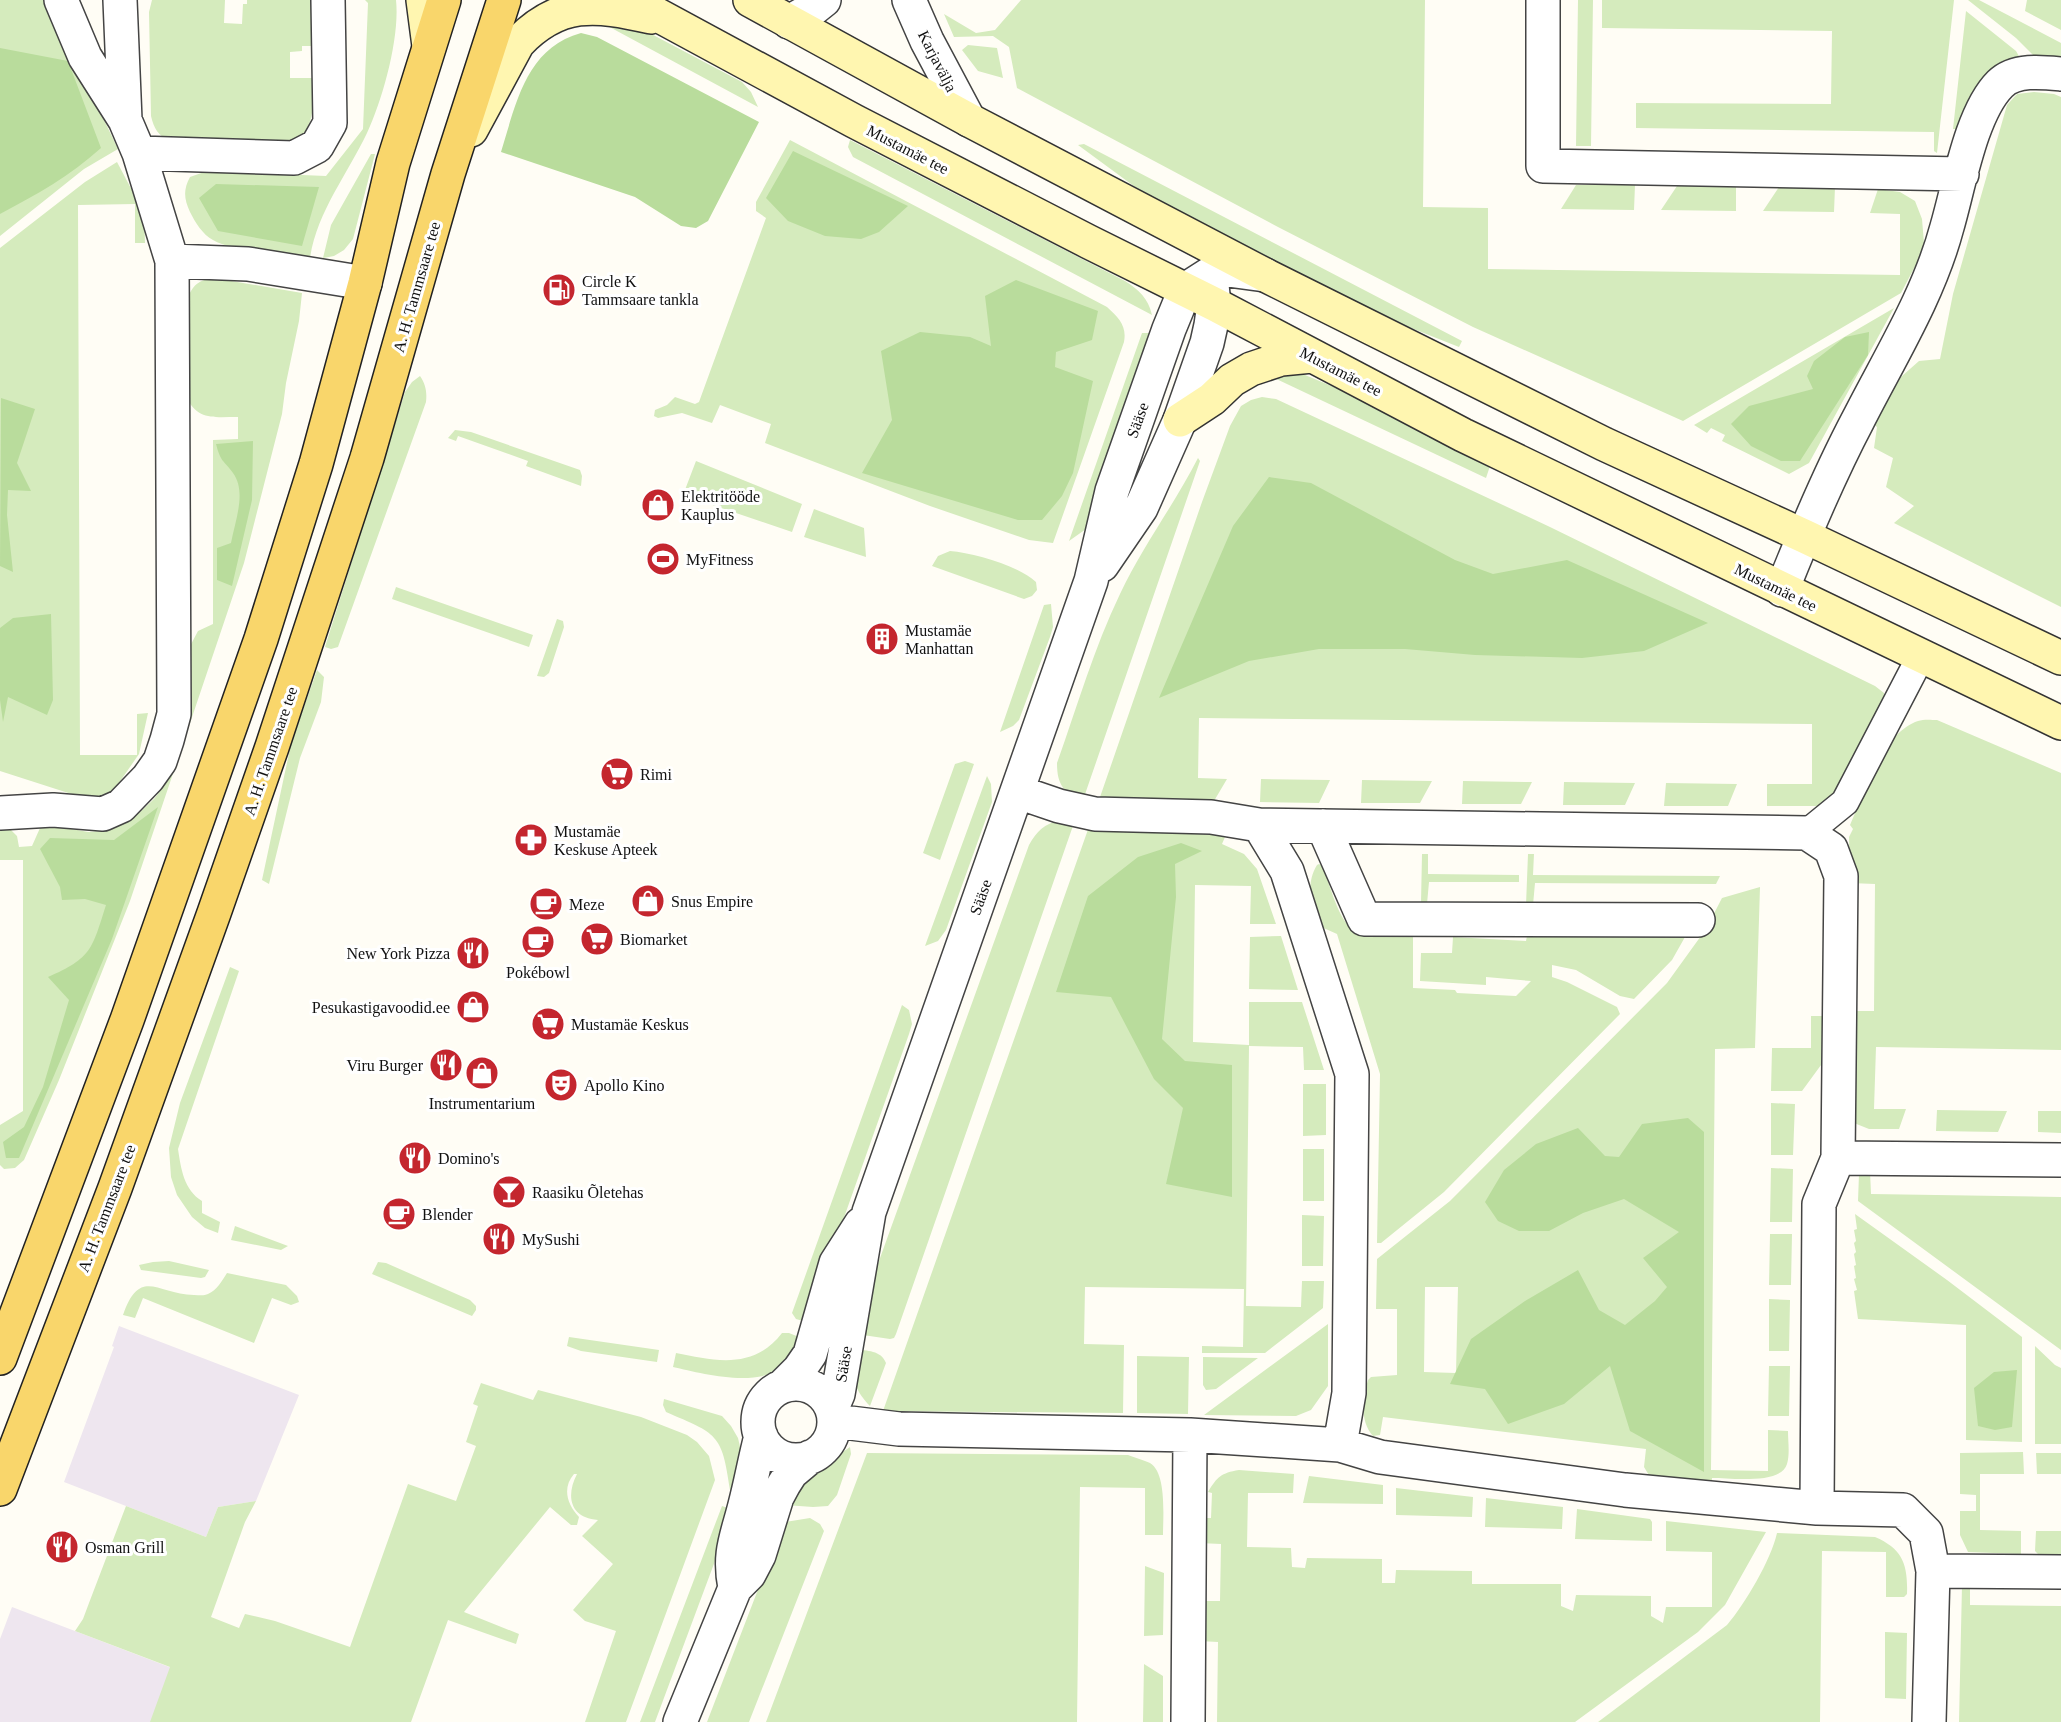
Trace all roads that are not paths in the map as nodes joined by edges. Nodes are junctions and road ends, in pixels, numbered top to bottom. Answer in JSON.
{"nodes":[{"id":1,"x":61,"y":0,"type":"edge"},
{"id":2,"x":120,"y":0,"type":"edge"},
{"id":3,"x":328,"y":0,"type":"edge"},
{"id":4,"x":423,"y":0,"type":"edge"},
{"id":5,"x":444,"y":0,"type":"edge"},
{"id":6,"x":504,"y":0,"type":"edge"},
{"id":7,"x":630,"y":0,"type":"edge"},
{"id":8,"x":750,"y":0,"type":"edge"},
{"id":9,"x":824,"y":0,"type":"edge"},
{"id":10,"x":909,"y":0,"type":"edge"},
{"id":11,"x":1544,"y":0,"type":"edge"},
{"id":12,"x":666,"y":21,"type":"junction"},
{"id":13,"x":789,"y":22,"type":"junction"},
{"id":14,"x":429,"y":46,"type":"junction"},
{"id":15,"x":2061,"y":74,"type":"edge"},
{"id":16,"x":125,"y":120,"type":"junction"},
{"id":17,"x":969,"y":120,"type":"junction"},
{"id":18,"x":139,"y":153,"type":"junction"},
{"id":19,"x":448,"y":174,"type":"junction"},
{"id":20,"x":1962,"y":174,"type":"junction"},
{"id":21,"x":1198,"y":240,"type":"junction"},
{"id":22,"x":172,"y":261,"type":"junction"},
{"id":23,"x":1265,"y":275,"type":"junction"},
{"id":24,"x":365,"y":283,"type":"junction"},
{"id":25,"x":1203,"y":289,"type":"junction"},
{"id":26,"x":1312,"y":356,"type":"junction"},
{"id":27,"x":1180,"y":420,"type":"junction"},
{"id":28,"x":1804,"y":536,"type":"junction"},
{"id":29,"x":1091,"y":582,"type":"junction"},
{"id":30,"x":1782,"y":590,"type":"junction"},
{"id":31,"x":1921,"y":656,"type":"junction"},
{"id":32,"x":2061,"y":658,"type":"edge"},
{"id":33,"x":2061,"y":723,"type":"edge"},
{"id":34,"x":1018,"y":792,"type":"junction"},
{"id":35,"x":0,"y":813,"type":"edge"},
{"id":36,"x":1259,"y":825,"type":"junction"},
{"id":37,"x":1323,"y":826,"type":"junction"},
{"id":38,"x":1807,"y":833,"type":"junction"},
{"id":39,"x":1698,"y":920,"type":"dead end"},
{"id":40,"x":1838,"y":1158,"type":"junction"},
{"id":41,"x":2061,"y":1160,"type":"edge"},
{"id":42,"x":869,"y":1212,"type":"junction"},
{"id":43,"x":0,"y":1358,"type":"edge"},
{"id":44,"x":783,"y":1386,"type":"junction"},
{"id":45,"x":833,"y":1414,"type":"junction"},
{"id":46,"x":1191,"y":1435,"type":"junction"},
{"id":47,"x":761,"y":1436,"type":"junction"},
{"id":48,"x":1340,"y":1445,"type":"junction"},
{"id":49,"x":810,"y":1457,"type":"junction"},
{"id":50,"x":0,"y":1489,"type":"edge"},
{"id":51,"x":1816,"y":1508,"type":"junction"},
{"id":52,"x":1933,"y":1571,"type":"junction"},
{"id":53,"x":2061,"y":1572,"type":"edge"},
{"id":54,"x":735,"y":1588,"type":"junction"},
{"id":55,"x":680,"y":1722,"type":"edge"},
{"id":56,"x":1188,"y":1722,"type":"edge"},
{"id":57,"x":1929,"y":1722,"type":"edge"}],
"edges":[{"from":1,"to":16,"type":"street"},
{"from":2,"to":16,"type":"street"},
{"from":3,"to":18,"type":"street"},
{"from":4,"to":14,"type":"main road"},
{"from":5,"to":14,"type":"main road"},
{"from":6,"to":19,"type":"main road","name":"A. H. Tammsaare tee"},
{"from":7,"to":12,"type":"main road","name":"Mustamäe tee"},
{"from":8,"to":13,"type":"main road"},
{"from":9,"to":13,"type":"street"},
{"from":10,"to":17,"type":"street","name":"Karjavälja"},
{"from":11,"to":20,"type":"street"},
{"from":12,"to":19,"type":"main road"},
{"from":12,"to":25,"type":"main road","name":"Mustamäe tee"},
{"from":13,"to":17,"type":"main road"},
{"from":14,"to":24,"type":"main road"},
{"from":15,"to":20,"type":"street"},
{"from":16,"to":18,"type":"street"},
{"from":17,"to":21,"type":"main road"},
{"from":18,"to":22,"type":"street"},
{"from":19,"to":50,"type":"main road","name":"A. H. Tammsaare tee"},
{"from":20,"to":28,"type":"street"},
{"from":21,"to":23,"type":"main road"},
{"from":21,"to":25,"type":"street","name":"Sääse"},
{"from":22,"to":24,"type":"street"},
{"from":22,"to":35,"type":"street"},
{"from":23,"to":25,"type":"street"},
{"from":23,"to":28,"type":"main road"},
{"from":24,"to":43,"type":"main road"},
{"from":25,"to":26,"type":"main road","name":"Mustamäe tee"},
{"from":25,"to":27,"type":"street","name":"Sääse"},
{"from":25,"to":29,"type":"street","name":"Sääse"},
{"from":26,"to":27,"type":"main road"},
{"from":26,"to":30,"type":"main road","name":"Mustamäe tee"},
{"from":27,"to":29,"type":"street","name":"Sääse"},
{"from":28,"to":30,"type":"street"},
{"from":28,"to":32,"type":"main road"},
{"from":29,"to":34,"type":"street","name":"Sääse"},
{"from":30,"to":31,"type":"main road","name":"Mustamäe tee"},
{"from":31,"to":33,"type":"main road","name":"Mustamäe tee"},
{"from":31,"to":38,"type":"street"},
{"from":34,"to":36,"type":"street"},
{"from":34,"to":42,"type":"street","name":"Sääse"},
{"from":36,"to":37,"type":"street"},
{"from":36,"to":48,"type":"street"},
{"from":37,"to":38,"type":"street"},
{"from":37,"to":39,"type":"street"},
{"from":38,"to":40,"type":"street"},
{"from":40,"to":41,"type":"street"},
{"from":40,"to":51,"type":"street"},
{"from":42,"to":44,"type":"street","name":"Sääse"},
{"from":42,"to":45,"type":"street","name":"Sääse"},
{"from":44,"to":45,"type":"street","name":"Sääse"},
{"from":44,"to":47,"type":"street","name":"Sääse"},
{"from":45,"to":46,"type":"street"},
{"from":45,"to":49,"type":"street","name":"Sääse"},
{"from":46,"to":48,"type":"street"},
{"from":46,"to":56,"type":"street"},
{"from":47,"to":49,"type":"street"},
{"from":47,"to":54,"type":"street","name":"Sääse"},
{"from":48,"to":51,"type":"street"},
{"from":49,"to":54,"type":"street","name":"Sääse"},
{"from":51,"to":52,"type":"street"},
{"from":52,"to":53,"type":"street"},
{"from":52,"to":57,"type":"street"},
{"from":54,"to":55,"type":"street","name":"Sääse"}]}
